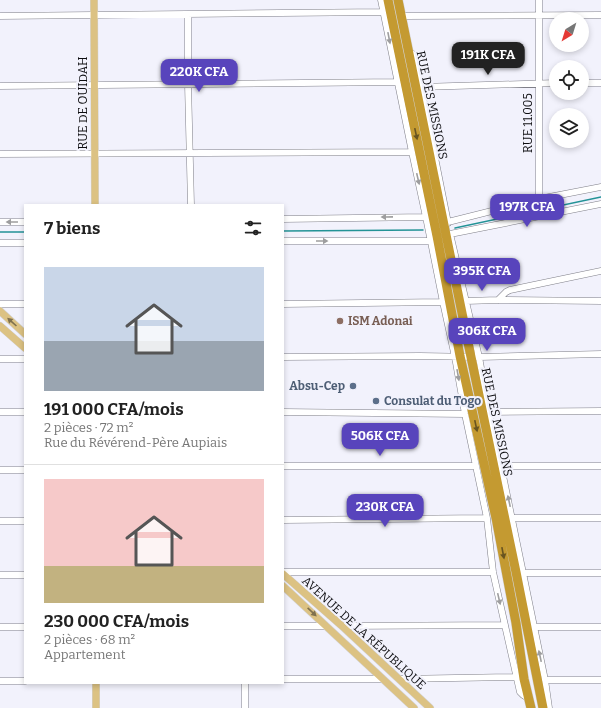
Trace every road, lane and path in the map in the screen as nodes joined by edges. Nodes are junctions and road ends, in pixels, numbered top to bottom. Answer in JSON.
{"nodes":[{"id":1,"x":94,"y":0,"type":"edge"},
{"id":2,"x":381,"y":0,"type":"edge"},
{"id":3,"x":388,"y":0,"type":"edge"},
{"id":4,"x":398,"y":0,"type":"edge"},
{"id":5,"x":402,"y":0,"type":"edge"},
{"id":6,"x":539,"y":0,"type":"edge"},
{"id":7,"x":384,"y":12,"type":"junction"},
{"id":8,"x":188,"y":14,"type":"junction"},
{"id":9,"x":94,"y":15,"type":"junction"},
{"id":10,"x":539,"y":15,"type":"junction"},
{"id":11,"x":601,"y":15,"type":"edge"},
{"id":12,"x":0,"y":16,"type":"edge"},
{"id":13,"x":405,"y":16,"type":"junction"},
{"id":14,"x":398,"y":82,"type":"junction"},
{"id":15,"x":539,"y":83,"type":"junction"},
{"id":16,"x":549,"y":83,"type":"edge"},
{"id":17,"x":589,"y":83,"type":"edge"},
{"id":18,"x":601,"y":83,"type":"edge"},
{"id":19,"x":188,"y":84,"type":"junction"},
{"id":20,"x":94,"y":85,"type":"junction"},
{"id":21,"x":0,"y":86,"type":"edge"},
{"id":22,"x":421,"y":87,"type":"junction"},
{"id":23,"x":412,"y":152,"type":"junction"},
{"id":24,"x":190,"y":153,"type":"junction"},
{"id":25,"x":0,"y":154,"type":"edge"},
{"id":26,"x":95,"y":154,"type":"junction"},
{"id":27,"x":601,"y":187,"type":"edge"},
{"id":28,"x":539,"y":199,"type":"junction"},
{"id":29,"x":95,"y":204,"type":"edge"},
{"id":30,"x":192,"y":204,"type":"edge"},
{"id":31,"x":601,"y":204,"type":"edge"},
{"id":32,"x":426,"y":216,"type":"junction"},
{"id":33,"x":284,"y":219,"type":"edge"},
{"id":34,"x":0,"y":222,"type":"edge"},
{"id":35,"x":24,"y":222,"type":"edge"},
{"id":36,"x":448,"y":222,"type":"junction"},
{"id":37,"x":450,"y":234,"type":"junction"},
{"id":38,"x":284,"y":241,"type":"edge"},
{"id":39,"x":431,"y":241,"type":"junction"},
{"id":40,"x":0,"y":243,"type":"edge"},
{"id":41,"x":24,"y":243,"type":"edge"},
{"id":42,"x":601,"y":271,"type":"edge"},
{"id":43,"x":498,"y":300,"type":"junction"},
{"id":44,"x":466,"y":301,"type":"junction"},
{"id":45,"x":601,"y":301,"type":"edge"},
{"id":46,"x":443,"y":302,"type":"junction"},
{"id":47,"x":0,"y":304,"type":"edge"},
{"id":48,"x":24,"y":304,"type":"edge"},
{"id":49,"x":284,"y":304,"type":"edge"},
{"id":50,"x":0,"y":311,"type":"edge"},
{"id":51,"x":0,"y":326,"type":"edge"},
{"id":52,"x":24,"y":333,"type":"edge"},
{"id":53,"x":24,"y":347,"type":"edge"},
{"id":54,"x":601,"y":354,"type":"edge"},
{"id":55,"x":458,"y":356,"type":"junction"},
{"id":56,"x":284,"y":357,"type":"edge"},
{"id":57,"x":475,"y":357,"type":"junction"},
{"id":58,"x":0,"y":359,"type":"edge"},
{"id":59,"x":24,"y":359,"type":"edge"},
{"id":60,"x":601,"y":411,"type":"edge"},
{"id":61,"x":0,"y":412,"type":"edge"},
{"id":62,"x":24,"y":412,"type":"edge"},
{"id":63,"x":284,"y":412,"type":"edge"},
{"id":64,"x":489,"y":412,"type":"junction"},
{"id":65,"x":465,"y":414,"type":"junction"},
{"id":66,"x":284,"y":466,"type":"edge"},
{"id":67,"x":476,"y":466,"type":"junction"},
{"id":68,"x":501,"y":466,"type":"junction"},
{"id":69,"x":601,"y":466,"type":"edge"},
{"id":70,"x":0,"y":470,"type":"edge"},
{"id":71,"x":24,"y":470,"type":"edge"},
{"id":72,"x":487,"y":518,"type":"junction"},
{"id":73,"x":512,"y":518,"type":"junction"},
{"id":74,"x":601,"y":518,"type":"edge"},
{"id":75,"x":284,"y":520,"type":"edge"},
{"id":76,"x":0,"y":521,"type":"edge"},
{"id":77,"x":24,"y":521,"type":"edge"},
{"id":78,"x":493,"y":572,"type":"junction"},
{"id":79,"x":284,"y":573,"type":"edge"},
{"id":80,"x":601,"y":573,"type":"edge"},
{"id":81,"x":24,"y":574,"type":"edge"},
{"id":82,"x":284,"y":574,"type":"edge"},
{"id":83,"x":523,"y":574,"type":"junction"},
{"id":84,"x":0,"y":575,"type":"edge"},
{"id":85,"x":284,"y":587,"type":"edge"},
{"id":86,"x":505,"y":625,"type":"junction"},
{"id":87,"x":284,"y":626,"type":"edge"},
{"id":88,"x":326,"y":626,"type":"junction"},
{"id":89,"x":342,"y":626,"type":"junction"},
{"id":90,"x":0,"y":627,"type":"edge"},
{"id":91,"x":24,"y":627,"type":"edge"},
{"id":92,"x":534,"y":627,"type":"junction"},
{"id":93,"x":601,"y":627,"type":"edge"},
{"id":94,"x":517,"y":677,"type":"junction"},
{"id":95,"x":284,"y":679,"type":"edge"},
{"id":96,"x":383,"y":679,"type":"junction"},
{"id":97,"x":399,"y":679,"type":"junction"},
{"id":98,"x":545,"y":680,"type":"junction"},
{"id":99,"x":601,"y":680,"type":"edge"},
{"id":100,"x":0,"y":681,"type":"edge"},
{"id":101,"x":24,"y":681,"type":"edge"},
{"id":102,"x":96,"y":684,"type":"edge"},
{"id":103,"x":245,"y":684,"type":"edge"},
{"id":104,"x":528,"y":698,"type":"junction"},
{"id":105,"x":96,"y":708,"type":"edge"},
{"id":106,"x":245,"y":708,"type":"edge"},
{"id":107,"x":414,"y":708,"type":"edge"},
{"id":108,"x":430,"y":708,"type":"edge"},
{"id":109,"x":531,"y":708,"type":"edge"},
{"id":110,"x":543,"y":708,"type":"edge"},
{"id":111,"x":549,"y":708,"type":"edge"}],
"edges":[{"from":1,"to":9,"type":"main road","name":"RUE DE OUIDAH"},
{"from":2,"to":7,"type":"street"},
{"from":3,"to":55,"type":"highway","name":"RUE DES MISSIONS","one_way":true},
{"from":4,"to":57,"type":"highway","name":"RUE DES MISSIONS"},
{"from":5,"to":13,"type":"street"},
{"from":6,"to":10,"type":"street","name":"RUE 11.005"},
{"from":7,"to":8,"type":"street"},
{"from":7,"to":14,"type":"street","one_way":true},
{"from":8,"to":9,"type":"street"},
{"from":8,"to":19,"type":"street"},
{"from":9,"to":12,"type":"street"},
{"from":9,"to":20,"type":"main road","name":"RUE DE OUIDAH"},
{"from":10,"to":11,"type":"street"},
{"from":10,"to":13,"type":"street"},
{"from":10,"to":15,"type":"street","name":"RUE 11.005"},
{"from":13,"to":22,"type":"street"},
{"from":14,"to":19,"type":"street"},
{"from":14,"to":23,"type":"street"},
{"from":15,"to":16,"type":"street"},
{"from":15,"to":22,"type":"street"},
{"from":15,"to":28,"type":"street","name":"RUE 11.005"},
{"from":17,"to":18,"type":"street"},
{"from":19,"to":20,"type":"street"},
{"from":19,"to":24,"type":"street"},
{"from":20,"to":21,"type":"street"},
{"from":20,"to":26,"type":"main road","name":"RUE DE OUIDAH"},
{"from":22,"to":36,"type":"street"},
{"from":23,"to":24,"type":"street"},
{"from":23,"to":32,"type":"street","one_way":true},
{"from":24,"to":26,"type":"street"},
{"from":24,"to":30,"type":"street"},
{"from":25,"to":26,"type":"street"},
{"from":26,"to":29,"type":"main road","name":"RUE DE OUIDAH"},
{"from":27,"to":28,"type":"street"},
{"from":28,"to":36,"type":"street"},
{"from":31,"to":37,"type":"street"},
{"from":32,"to":33,"type":"street","one_way":true},
{"from":32,"to":39,"type":"street"},
{"from":35,"to":34,"type":"street","one_way":true},
{"from":36,"to":37,"type":"street"},
{"from":37,"to":44,"type":"street"},
{"from":38,"to":39,"type":"street","one_way":true},
{"from":39,"to":46,"type":"street"},
{"from":40,"to":41,"type":"street"},
{"from":42,"to":43,"type":"street"},
{"from":43,"to":44,"type":"street"},
{"from":43,"to":45,"type":"street"},
{"from":44,"to":57,"type":"street"},
{"from":46,"to":49,"type":"street"},
{"from":46,"to":55,"type":"street"},
{"from":47,"to":48,"type":"street"},
{"from":52,"to":50,"type":"main road","one_way":true},
{"from":51,"to":53,"type":"main road"},
{"from":54,"to":57,"type":"street"},
{"from":55,"to":56,"type":"street"},
{"from":55,"to":57,"type":"street"},
{"from":55,"to":65,"type":"street","one_way":true},
{"from":55,"to":104,"type":"highway","name":"RUE DES MISSIONS","one_way":true},
{"from":57,"to":64,"type":"street"},
{"from":57,"to":110,"type":"highway","name":"RUE DES MISSIONS"},
{"from":58,"to":59,"type":"street"},
{"from":60,"to":64,"type":"street"},
{"from":61,"to":62,"type":"street"},
{"from":63,"to":65,"type":"street"},
{"from":64,"to":68,"type":"street"},
{"from":65,"to":67,"type":"street"},
{"from":66,"to":67,"type":"street"},
{"from":67,"to":72,"type":"street"},
{"from":68,"to":69,"type":"street"},
{"from":73,"to":68,"type":"street","one_way":true},
{"from":70,"to":71,"type":"street"},
{"from":72,"to":75,"type":"street"},
{"from":72,"to":78,"type":"street"},
{"from":73,"to":74,"type":"street"},
{"from":73,"to":83,"type":"street"},
{"from":76,"to":77,"type":"street"},
{"from":78,"to":79,"type":"street"},
{"from":78,"to":86,"type":"street","one_way":true},
{"from":80,"to":83,"type":"street"},
{"from":81,"to":84,"type":"street"},
{"from":82,"to":89,"type":"main road","name":"AVENUE DE LA RÉPUBLIQUE"},
{"from":83,"to":92,"type":"street"},
{"from":85,"to":88,"type":"main road","name":"AVENUE DE LA RÉPUBLIQUE","one_way":true},
{"from":86,"to":89,"type":"street"},
{"from":86,"to":94,"type":"street"},
{"from":87,"to":88,"type":"street"},
{"from":88,"to":96,"type":"main road","name":"AVENUE DE LA RÉPUBLIQUE"},
{"from":89,"to":97,"type":"main road","name":"AVENUE DE LA RÉPUBLIQUE"},
{"from":90,"to":91,"type":"street"},
{"from":92,"to":93,"type":"street"},
{"from":98,"to":92,"type":"street","one_way":true},
{"from":94,"to":97,"type":"street"},
{"from":94,"to":104,"type":"street"},
{"from":95,"to":96,"type":"street"},
{"from":96,"to":107,"type":"main road","name":"AVENUE DE LA RÉPUBLIQUE"},
{"from":97,"to":108,"type":"main road","name":"AVENUE DE LA RÉPUBLIQUE"},
{"from":98,"to":99,"type":"street"},
{"from":98,"to":111,"type":"street"},
{"from":100,"to":101,"type":"street"},
{"from":102,"to":105,"type":"main road"},
{"from":103,"to":106,"type":"street"},
{"from":104,"to":109,"type":"highway","name":"RUE DES MISSIONS"}]}
